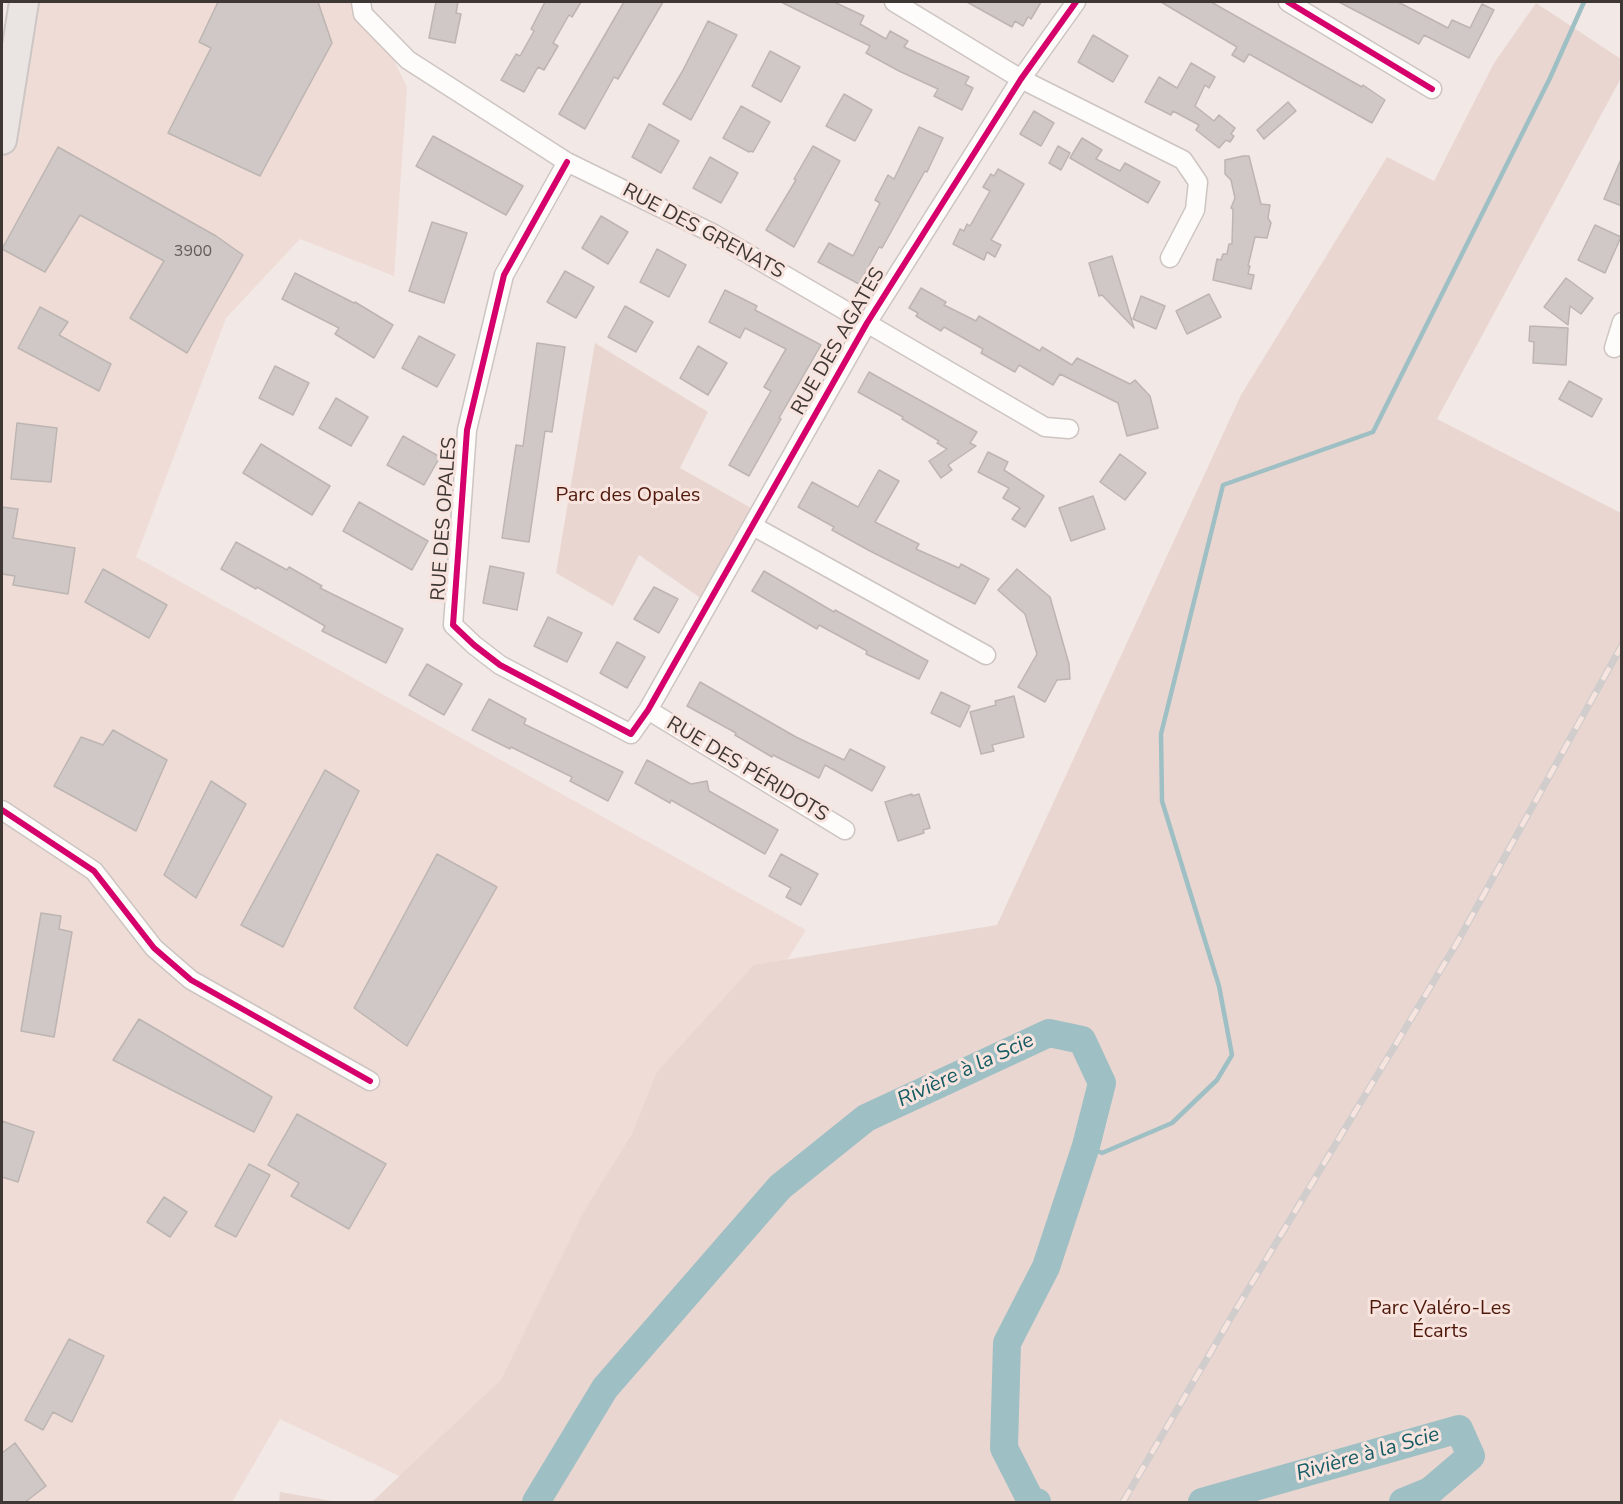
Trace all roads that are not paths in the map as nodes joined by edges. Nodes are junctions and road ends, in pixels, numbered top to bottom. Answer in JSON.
{"nodes":[{"id":1,"x":24,"y":2,"type":"edge"},
{"id":2,"x":361,"y":2,"type":"edge"},
{"id":3,"x":894,"y":2,"type":"edge"},
{"id":4,"x":1076,"y":2,"type":"edge"},
{"id":5,"x":1288,"y":2,"type":"edge"},
{"id":6,"x":1021,"y":79,"type":"junction"},
{"id":7,"x":1432,"y":88,"type":"dead end"},
{"id":8,"x":2,"y":140,"type":"edge"},
{"id":9,"x":567,"y":162,"type":"junction"},
{"id":10,"x":1170,"y":258,"type":"dead end"},
{"id":11,"x":1622,"y":322,"type":"edge"},
{"id":12,"x":867,"y":323,"type":"junction"},
{"id":13,"x":1614,"y":348,"type":"dead end"},
{"id":14,"x":1069,"y":429,"type":"dead end"},
{"id":15,"x":753,"y":526,"type":"junction"},
{"id":16,"x":986,"y":655,"type":"dead end"},
{"id":17,"x":648,"y":710,"type":"junction"},
{"id":18,"x":2,"y":810,"type":"edge"},
{"id":19,"x":845,"y":830,"type":"dead end"},
{"id":20,"x":370,"y":1081,"type":"dead end"}],
"edges":[{"from":1,"to":8,"type":"main road"},
{"from":2,"to":9,"type":"street","name":"RUE DES GRENATS"},
{"from":3,"to":6,"type":"street"},
{"from":4,"to":6,"type":"street","name":"RUE DES AGATES"},
{"from":5,"to":7,"type":"street"},
{"from":6,"to":10,"type":"street"},
{"from":6,"to":12,"type":"street","name":"RUE DES AGATES"},
{"from":9,"to":12,"type":"street","name":"RUE DES GRENATS"},
{"from":9,"to":17,"type":"street","name":"RUE DES OPALES"},
{"from":11,"to":13,"type":"street"},
{"from":12,"to":14,"type":"street","name":"RUE DES GRENATS"},
{"from":12,"to":15,"type":"street","name":"RUE DES AGATES"},
{"from":15,"to":16,"type":"street"},
{"from":15,"to":17,"type":"street","name":"RUE DES AGATES"},
{"from":17,"to":19,"type":"street","name":"RUE DES PÉRIDOTS"},
{"from":18,"to":20,"type":"street"}]}
